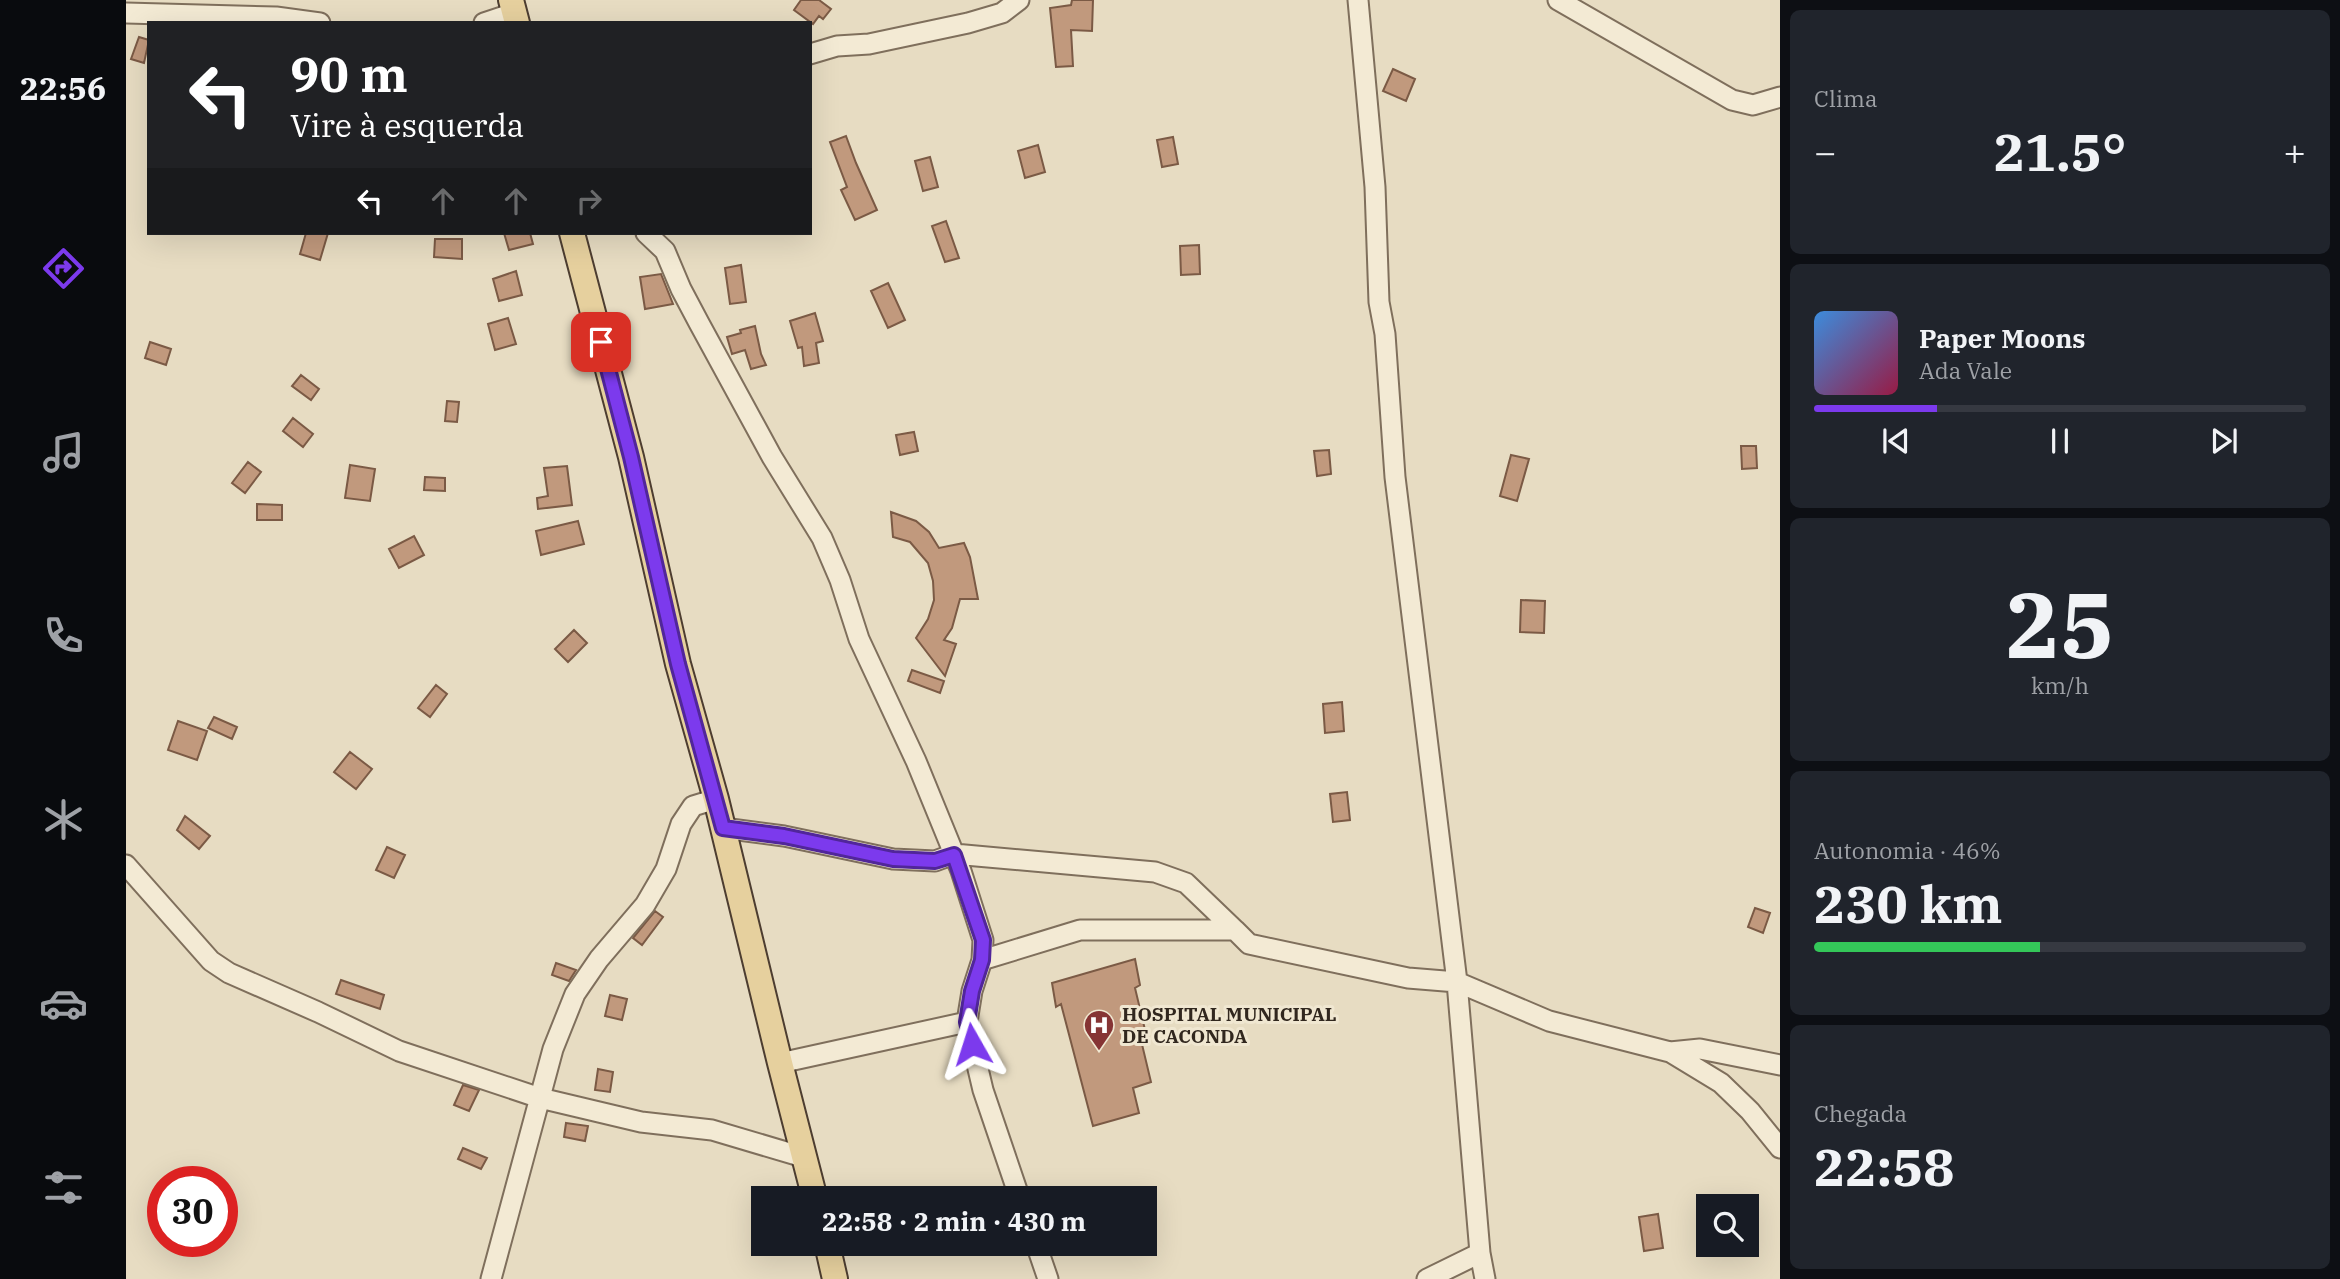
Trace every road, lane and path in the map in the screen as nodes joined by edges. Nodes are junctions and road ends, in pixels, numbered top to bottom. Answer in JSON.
{"nodes":[{"id":1,"x":1019,"y":0,"type":"edge"},
{"id":2,"x":1357,"y":0,"type":"edge"},
{"id":3,"x":1558,"y":0,"type":"edge"},
{"id":4,"x":514,"y":12,"type":"edge"},
{"id":5,"x":126,"y":13,"type":"edge"},
{"id":6,"x":305,"y":21,"type":"edge"},
{"id":7,"x":489,"y":21,"type":"edge"},
{"id":8,"x":812,"y":53,"type":"edge"},
{"id":9,"x":1780,"y":97,"type":"edge"},
{"id":10,"x":573,"y":235,"type":"edge"},
{"id":11,"x":648,"y":235,"type":"edge"},
{"id":12,"x":716,"y":799,"type":"junction"},
{"id":13,"x":723,"y":828,"type":"junction"},
{"id":14,"x":954,"y":855,"type":"junction"},
{"id":15,"x":126,"y":866,"type":"edge"},
{"id":16,"x":1235,"y":930,"type":"junction"},
{"id":17,"x":982,"y":960,"type":"junction"},
{"id":18,"x":1457,"y":982,"type":"junction"},
{"id":19,"x":967,"y":1022,"type":"junction"},
{"id":20,"x":1670,"y":1052,"type":"junction"},
{"id":21,"x":780,"y":1063,"type":"junction"},
{"id":22,"x":1780,"y":1065,"type":"edge"},
{"id":23,"x":540,"y":1098,"type":"junction"},
{"id":24,"x":1780,"y":1148,"type":"edge"},
{"id":25,"x":803,"y":1157,"type":"junction"},
{"id":26,"x":811,"y":1186,"type":"edge"},
{"id":27,"x":1016,"y":1186,"type":"edge"},
{"id":28,"x":1480,"y":1253,"type":"junction"},
{"id":29,"x":830,"y":1256,"type":"edge"},
{"id":30,"x":1040,"y":1256,"type":"edge"},
{"id":31,"x":491,"y":1279,"type":"edge"},
{"id":32,"x":835,"y":1279,"type":"edge"},
{"id":33,"x":1048,"y":1279,"type":"edge"},
{"id":34,"x":1427,"y":1279,"type":"edge"},
{"id":35,"x":1485,"y":1279,"type":"edge"}],
"edges":[{"from":1,"to":8,"type":"street"},
{"from":2,"to":18,"type":"street"},
{"from":3,"to":9,"type":"street"},
{"from":4,"to":7,"type":"street"},
{"from":5,"to":6,"type":"street"},
{"from":10,"to":12,"type":"main road"},
{"from":11,"to":14,"type":"street"},
{"from":12,"to":13,"type":"main road"},
{"from":12,"to":23,"type":"street"},
{"from":13,"to":14,"type":"street"},
{"from":13,"to":21,"type":"main road"},
{"from":14,"to":16,"type":"street"},
{"from":14,"to":17,"type":"street"},
{"from":15,"to":23,"type":"street"},
{"from":16,"to":17,"type":"street"},
{"from":16,"to":18,"type":"street"},
{"from":17,"to":19,"type":"street"},
{"from":18,"to":20,"type":"street"},
{"from":18,"to":28,"type":"street"},
{"from":19,"to":21,"type":"street"},
{"from":19,"to":27,"type":"street"},
{"from":20,"to":22,"type":"street"},
{"from":20,"to":24,"type":"street"},
{"from":21,"to":25,"type":"main road"},
{"from":23,"to":25,"type":"street"},
{"from":23,"to":31,"type":"street"},
{"from":25,"to":26,"type":"main road"},
{"from":28,"to":34,"type":"street"},
{"from":28,"to":35,"type":"street"},
{"from":29,"to":32,"type":"main road"},
{"from":30,"to":33,"type":"street"}]}
